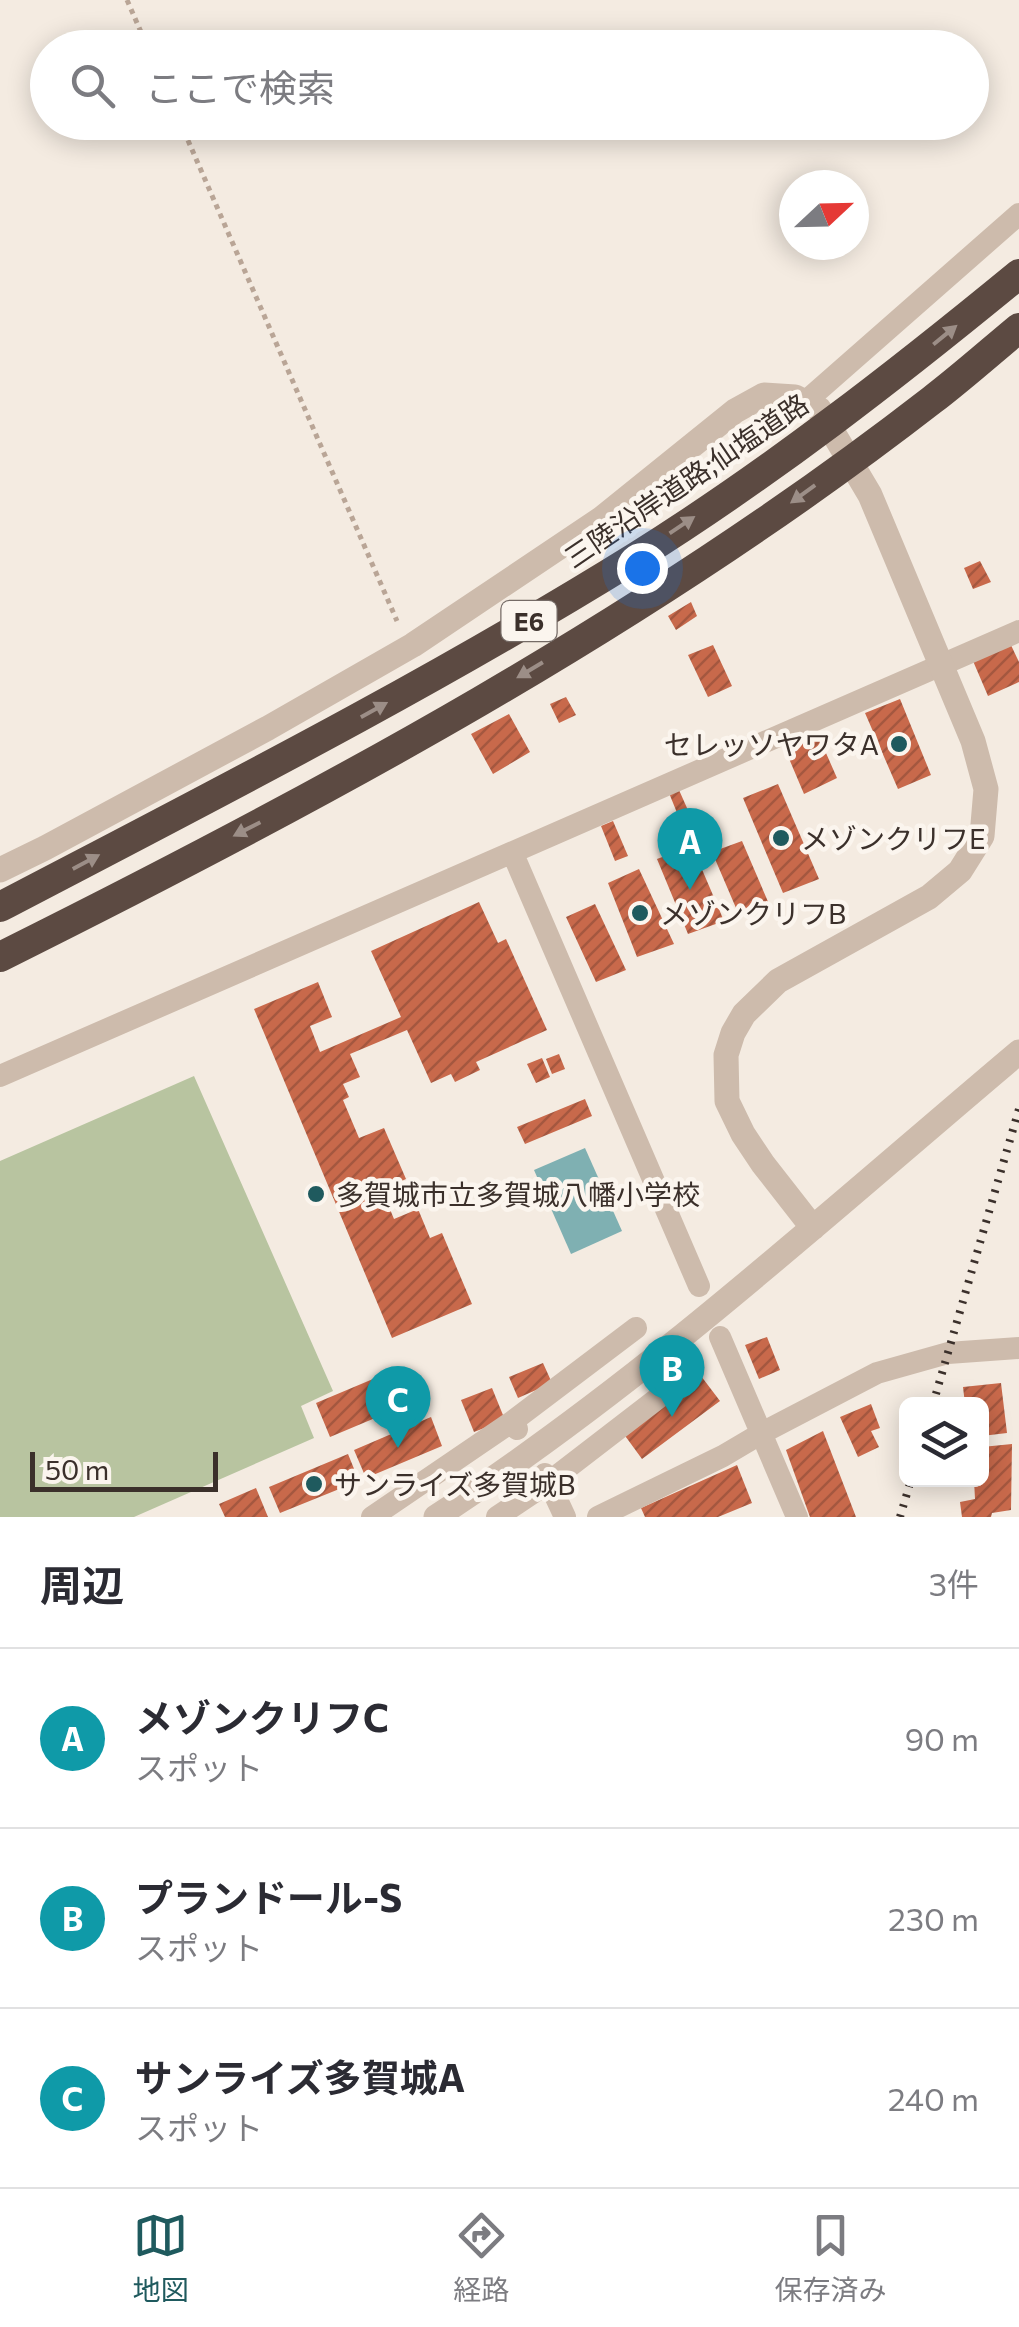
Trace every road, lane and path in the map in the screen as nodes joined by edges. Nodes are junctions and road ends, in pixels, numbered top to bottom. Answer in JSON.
{"nodes":[{"id":1,"x":127,"y":0,"type":"edge"},
{"id":2,"x":140,"y":30,"type":"edge"},
{"id":3,"x":188,"y":140,"type":"edge"},
{"id":4,"x":1019,"y":214,"type":"edge"},
{"id":5,"x":1019,"y":274,"type":"edge"},
{"id":6,"x":1019,"y":328,"type":"edge"},
{"id":7,"x":805,"y":402,"type":"junction"},
{"id":8,"x":397,"y":621,"type":"dead end"},
{"id":9,"x":1019,"y":631,"type":"edge"},
{"id":10,"x":942,"y":664,"type":"junction"},
{"id":11,"x":512,"y":854,"type":"junction"},
{"id":12,"x":0,"y":870,"type":"edge"},
{"id":13,"x":0,"y":908,"type":"edge"},
{"id":14,"x":0,"y":957,"type":"edge"},
{"id":15,"x":1019,"y":1052,"type":"edge"},
{"id":16,"x":0,"y":1076,"type":"edge"},
{"id":17,"x":813,"y":1228,"type":"junction"},
{"id":18,"x":699,"y":1286,"type":"dead end"},
{"id":19,"x":636,"y":1328,"type":"dead end"},
{"id":20,"x":720,"y":1337,"type":"dead end"},
{"id":21,"x":1019,"y":1348,"type":"edge"},
{"id":22,"x":688,"y":1375,"type":"dead end"},
{"id":23,"x":762,"y":1434,"type":"junction"},
{"id":24,"x":547,"y":1478,"type":"junction"},
{"id":25,"x":372,"y":1517,"type":"edge"},
{"id":26,"x":436,"y":1517,"type":"edge"},
{"id":27,"x":497,"y":1517,"type":"edge"},
{"id":28,"x":565,"y":1517,"type":"edge"},
{"id":29,"x":598,"y":1517,"type":"edge"},
{"id":30,"x":797,"y":1517,"type":"edge"}],
"edges":[{"from":1,"to":2,"type":"path"},
{"from":3,"to":8,"type":"path"},
{"from":4,"to":7,"type":"street"},
{"from":13,"to":5,"type":"highway","name":"三陸沿岸道路;仙塩道路","number":"E6","one_way":true,"bridge":true},
{"from":6,"to":14,"type":"highway","number":"E6","one_way":true,"bridge":true},
{"from":7,"to":10,"type":"street"},
{"from":7,"to":12,"type":"street"},
{"from":9,"to":10,"type":"street"},
{"from":10,"to":11,"type":"street"},
{"from":10,"to":17,"type":"street"},
{"from":11,"to":16,"type":"street"},
{"from":11,"to":18,"type":"street"},
{"from":15,"to":17,"type":"street"},
{"from":17,"to":26,"type":"street"},
{"from":19,"to":25,"type":"street"},
{"from":20,"to":23,"type":"street"},
{"from":21,"to":23,"type":"street"},
{"from":22,"to":24,"type":"street"},
{"from":23,"to":29,"type":"street"},
{"from":23,"to":30,"type":"street"},
{"from":24,"to":27,"type":"street"},
{"from":24,"to":28,"type":"street"}]}
